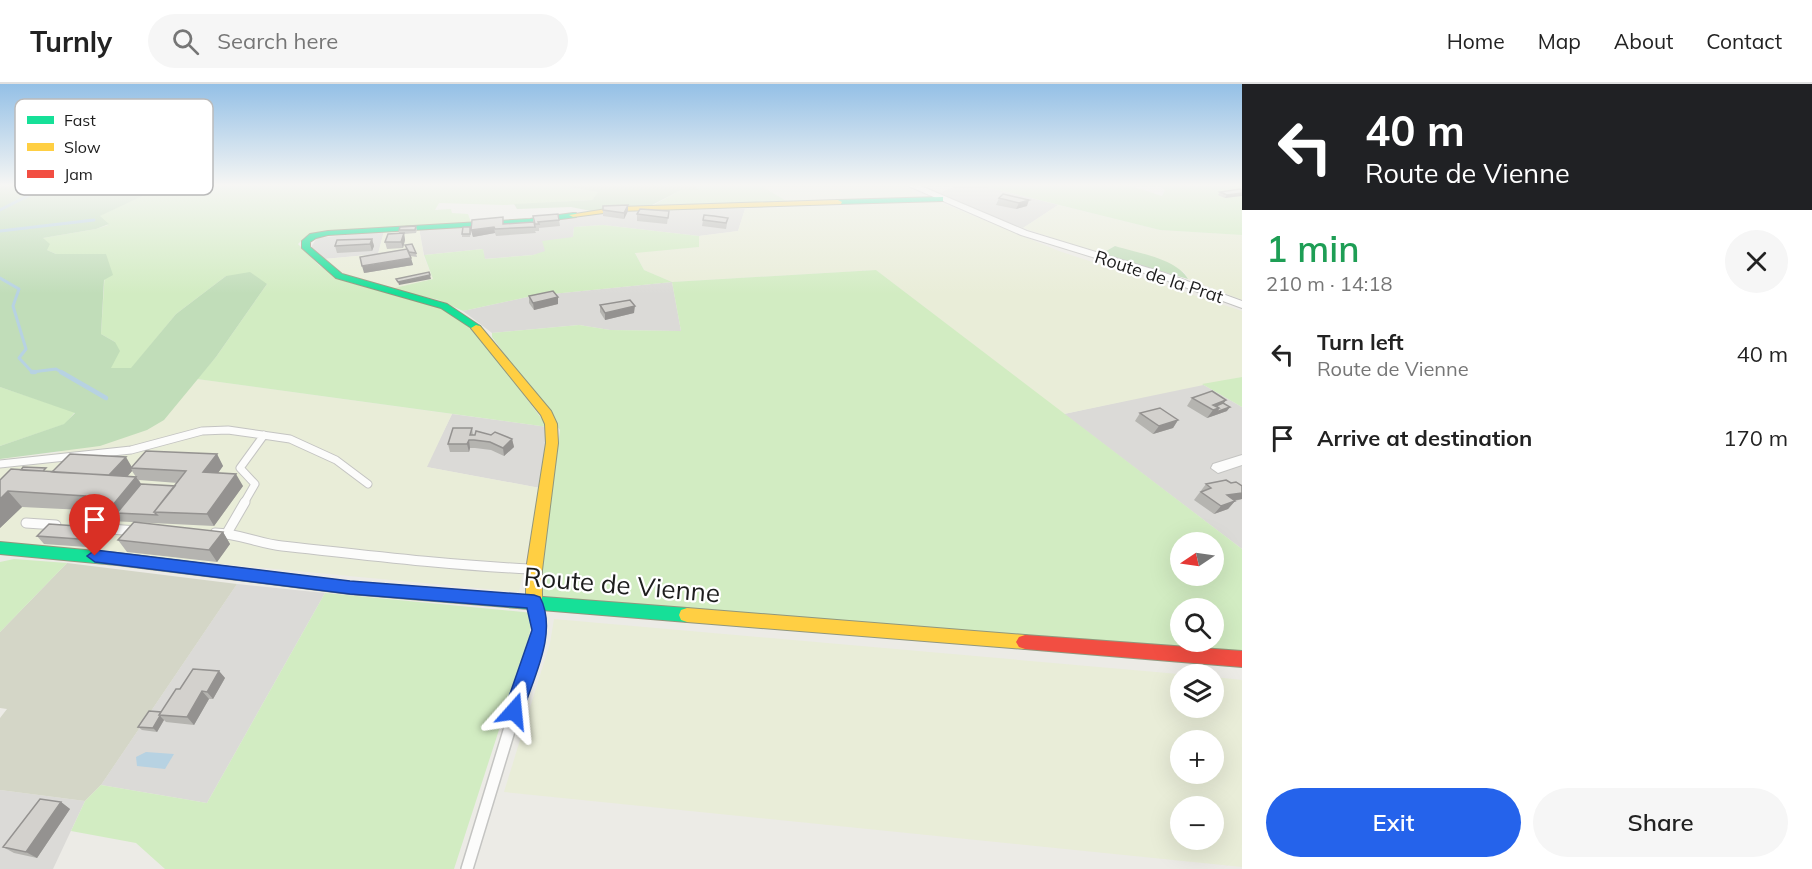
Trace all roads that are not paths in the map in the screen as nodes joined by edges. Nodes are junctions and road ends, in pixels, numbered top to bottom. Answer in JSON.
{"nodes":[{"id":1,"x":518,"y":221,"type":"edge"},
{"id":2,"x":995,"y":221,"type":"edge"},
{"id":3,"x":1242,"y":305,"type":"edge"},
{"id":4,"x":264,"y":435,"type":"junction"},
{"id":5,"x":1242,"y":460,"type":"edge"},
{"id":6,"x":0,"y":464,"type":"edge"},
{"id":7,"x":1218,"y":468,"type":"dead end"},
{"id":8,"x":368,"y":484,"type":"dead end"},
{"id":9,"x":26,"y":523,"type":"dead end"},
{"id":10,"x":146,"y":532,"type":"edge"},
{"id":11,"x":204,"y":532,"type":"edge"},
{"id":12,"x":227,"y":533,"type":"junction"},
{"id":13,"x":2,"y":549,"type":"edge"},
{"id":14,"x":534,"y":570,"type":"junction"},
{"id":15,"x":534,"y":602,"type":"junction"},
{"id":16,"x":1242,"y":659,"type":"edge"},
{"id":17,"x":467,"y":869,"type":"edge"}],
"edges":[{"from":1,"to":14,"type":"street"},
{"from":2,"to":3,"type":"street","name":"Route de la Prat"},
{"from":4,"to":6,"type":"lane"},
{"from":4,"to":8,"type":"lane"},
{"from":4,"to":12,"type":"lane"},
{"from":5,"to":7,"type":"street"},
{"from":9,"to":10,"type":"lane"},
{"from":11,"to":12,"type":"lane"},
{"from":12,"to":14,"type":"lane"},
{"from":13,"to":15,"type":"street","name":"Route de Vienne"},
{"from":14,"to":15,"type":"street"},
{"from":15,"to":16,"type":"street","name":"Route de Vienne"},
{"from":15,"to":17,"type":"lane"}]}
